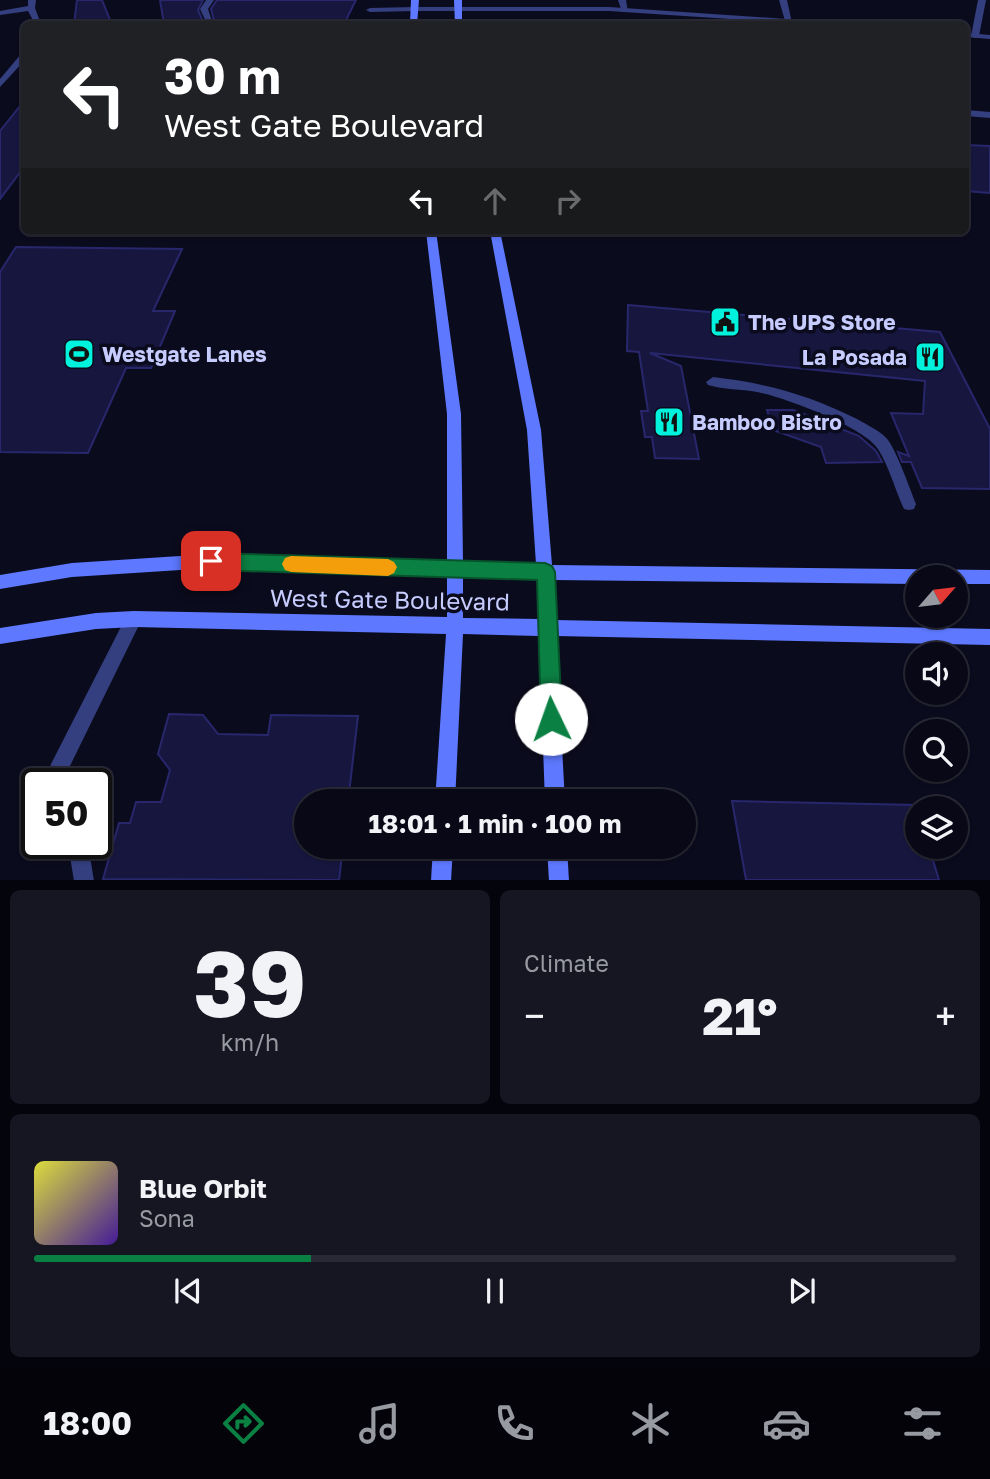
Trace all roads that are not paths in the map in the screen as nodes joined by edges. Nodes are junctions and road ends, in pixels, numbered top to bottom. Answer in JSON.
{"nodes":[{"id":1,"x":210,"y":0,"type":"edge"},
{"id":2,"x":371,"y":0,"type":"edge"},
{"id":3,"x":622,"y":0,"type":"edge"},
{"id":4,"x":783,"y":0,"type":"edge"},
{"id":5,"x":982,"y":0,"type":"edge"},
{"id":6,"x":31,"y":4,"type":"edge"},
{"id":7,"x":457,"y":4,"type":"edge"},
{"id":8,"x":414,"y":5,"type":"edge"},
{"id":9,"x":625,"y":10,"type":"junction"},
{"id":10,"x":0,"y":13,"type":"edge"},
{"id":11,"x":37,"y":21,"type":"edge"},
{"id":12,"x":209,"y":21,"type":"edge"},
{"id":13,"x":789,"y":21,"type":"joint"},
{"id":14,"x":970,"y":36,"type":"edge"},
{"id":15,"x":990,"y":37,"type":"edge"},
{"id":16,"x":21,"y":60,"type":"edge"},
{"id":17,"x":21,"y":69,"type":"edge"},
{"id":18,"x":13,"y":70,"type":"junction"},
{"id":19,"x":0,"y":84,"type":"edge"},
{"id":20,"x":969,"y":113,"type":"edge"},
{"id":21,"x":990,"y":115,"type":"edge"},
{"id":22,"x":432,"y":235,"type":"edge"},
{"id":23,"x":496,"y":235,"type":"edge"},
{"id":24,"x":713,"y":382,"type":"dead end"},
{"id":25,"x":909,"y":504,"type":"dead end"},
{"id":26,"x":455,"y":570,"type":"junction"},
{"id":27,"x":545,"y":572,"type":"junction"},
{"id":28,"x":990,"y":578,"type":"edge"},
{"id":29,"x":0,"y":582,"type":"edge"},
{"id":30,"x":134,"y":619,"type":"junction"},
{"id":31,"x":455,"y":624,"type":"junction"},
{"id":32,"x":547,"y":628,"type":"junction"},
{"id":33,"x":0,"y":636,"type":"edge"},
{"id":34,"x":990,"y":637,"type":"edge"},
{"id":35,"x":60,"y":768,"type":"edge"},
{"id":36,"x":446,"y":789,"type":"edge"},
{"id":37,"x":554,"y":789,"type":"edge"},
{"id":38,"x":80,"y":859,"type":"edge"},
{"id":39,"x":442,"y":859,"type":"edge"},
{"id":40,"x":558,"y":859,"type":"edge"},
{"id":41,"x":84,"y":880,"type":"edge"},
{"id":42,"x":441,"y":880,"type":"edge"},
{"id":43,"x":559,"y":880,"type":"edge"}],
"edges":[{"from":1,"to":12,"type":"street"},
{"from":2,"to":8,"type":"street"},
{"from":3,"to":9,"type":"street"},
{"from":4,"to":13,"type":"street"},
{"from":5,"to":14,"type":"street"},
{"from":6,"to":10,"type":"street"},
{"from":6,"to":11,"type":"street"},
{"from":7,"to":8,"type":"street"},
{"from":7,"to":9,"type":"street"},
{"from":9,"to":13,"type":"street"},
{"from":14,"to":15,"type":"street"},
{"from":16,"to":18,"type":"street"},
{"from":17,"to":18,"type":"street"},
{"from":18,"to":19,"type":"street"},
{"from":20,"to":21,"type":"street"},
{"from":22,"to":26,"type":"main road"},
{"from":23,"to":27,"type":"main road"},
{"from":24,"to":25,"type":"street"},
{"from":26,"to":27,"type":"main road","name":"West Gate Boulevard"},
{"from":26,"to":29,"type":"main road","name":"West Gate Boulevard"},
{"from":26,"to":31,"type":"main road"},
{"from":27,"to":28,"type":"main road","name":"West Gate Boulevard"},
{"from":27,"to":32,"type":"main road"},
{"from":30,"to":31,"type":"main road","name":"West Gate Boulevard"},
{"from":30,"to":33,"type":"main road","name":"West Gate Boulevard"},
{"from":30,"to":35,"type":"street"},
{"from":31,"to":32,"type":"main road","name":"West Gate Boulevard"},
{"from":31,"to":36,"type":"main road"},
{"from":32,"to":34,"type":"main road","name":"West Gate Boulevard"},
{"from":32,"to":37,"type":"main road"},
{"from":38,"to":41,"type":"street"},
{"from":39,"to":42,"type":"main road"},
{"from":40,"to":43,"type":"main road"}]}
